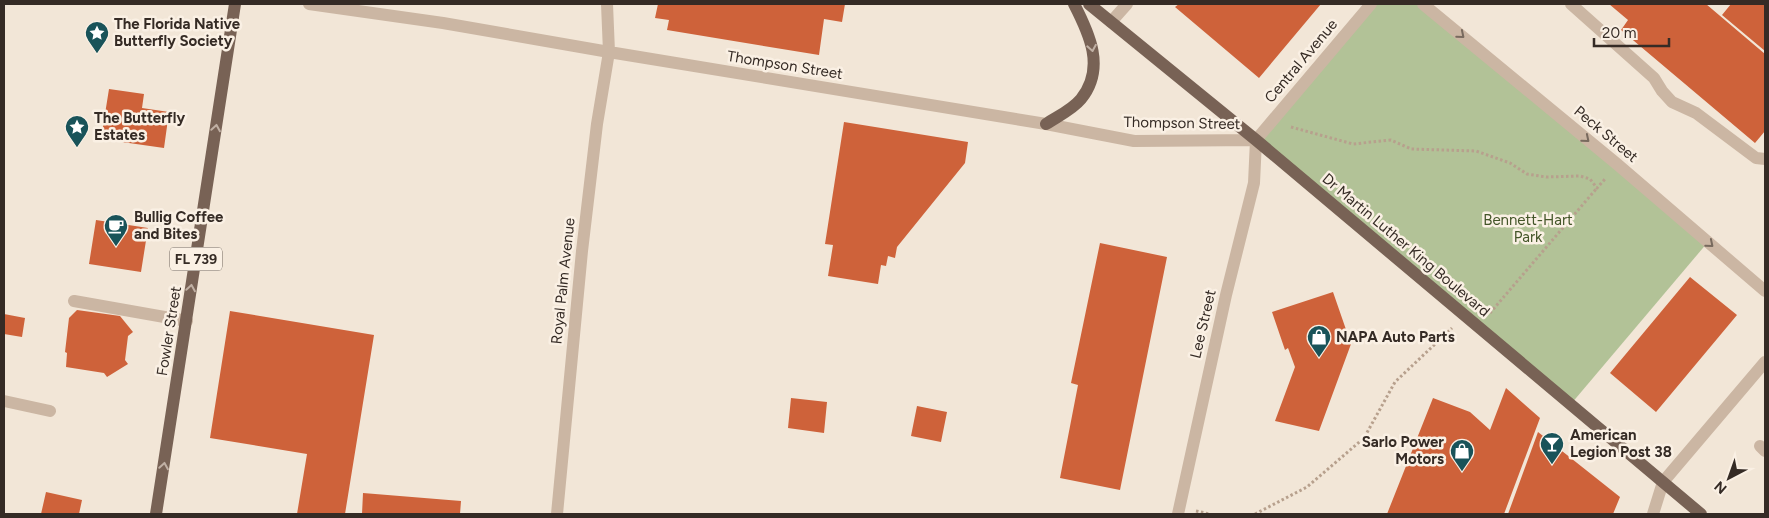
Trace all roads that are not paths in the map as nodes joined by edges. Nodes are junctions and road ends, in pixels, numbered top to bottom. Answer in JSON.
{"nodes":[{"id":1,"x":235,"y":4,"type":"edge"},
{"id":2,"x":309,"y":4,"type":"edge"},
{"id":3,"x":404,"y":4,"type":"edge"},
{"id":4,"x":607,"y":4,"type":"edge"},
{"id":5,"x":1074,"y":4,"type":"edge"},
{"id":6,"x":1089,"y":4,"type":"edge"},
{"id":7,"x":1126,"y":4,"type":"edge"},
{"id":8,"x":1370,"y":4,"type":"edge"},
{"id":9,"x":1423,"y":4,"type":"edge"},
{"id":10,"x":1571,"y":4,"type":"edge"},
{"id":11,"x":401,"y":17,"type":"junction"},
{"id":12,"x":1110,"y":22,"type":"junction"},
{"id":13,"x":609,"y":52,"type":"junction"},
{"id":14,"x":1046,"y":124,"type":"junction"},
{"id":15,"x":1256,"y":140,"type":"junction"},
{"id":16,"x":1765,"y":159,"type":"edge"},
{"id":17,"x":1765,"y":291,"type":"edge"},
{"id":18,"x":74,"y":301,"type":"dead end"},
{"id":19,"x":186,"y":321,"type":"junction"},
{"id":20,"x":1765,"y":362,"type":"edge"},
{"id":21,"x":4,"y":401,"type":"edge"},
{"id":22,"x":50,"y":411,"type":"dead end"},
{"id":23,"x":1663,"y":482,"type":"junction"},
{"id":24,"x":156,"y":514,"type":"edge"},
{"id":25,"x":557,"y":514,"type":"edge"},
{"id":26,"x":1178,"y":514,"type":"edge"},
{"id":27,"x":1653,"y":514,"type":"edge"},
{"id":28,"x":1701,"y":514,"type":"edge"}],
"edges":[{"from":19,"to":1,"type":"main road","name":"Fowler Street","number":"FL 739","one_way":true},
{"from":2,"to":11,"type":"street","name":"Thompson Street"},
{"from":3,"to":11,"type":"street"},
{"from":4,"to":13,"type":"street","name":"Royal Palm Avenue"},
{"from":5,"to":14,"type":"main road","one_way":true},
{"from":6,"to":12,"type":"main road","name":"Dr Martin Luther King Boulevard"},
{"from":7,"to":12,"type":"street"},
{"from":8,"to":15,"type":"street","name":"Central Avenue"},
{"from":9,"to":17,"type":"street","name":"Peck Street","one_way":true},
{"from":10,"to":16,"type":"street"},
{"from":11,"to":13,"type":"street","name":"Thompson Street"},
{"from":12,"to":15,"type":"main road","name":"Dr Martin Luther King Boulevard"},
{"from":13,"to":14,"type":"street","name":"Thompson Street"},
{"from":13,"to":25,"type":"street","name":"Royal Palm Avenue"},
{"from":14,"to":15,"type":"street","name":"Thompson Street"},
{"from":15,"to":23,"type":"main road","name":"Dr Martin Luther King Boulevard"},
{"from":15,"to":26,"type":"street","name":"Lee Street"},
{"from":18,"to":19,"type":"street"},
{"from":24,"to":19,"type":"main road","name":"Fowler Street","number":"FL 739","one_way":true},
{"from":20,"to":23,"type":"street"},
{"from":21,"to":22,"type":"street"},
{"from":23,"to":27,"type":"street"},
{"from":23,"to":28,"type":"main road","name":"Dr Martin Luther King Boulevard"}]}
